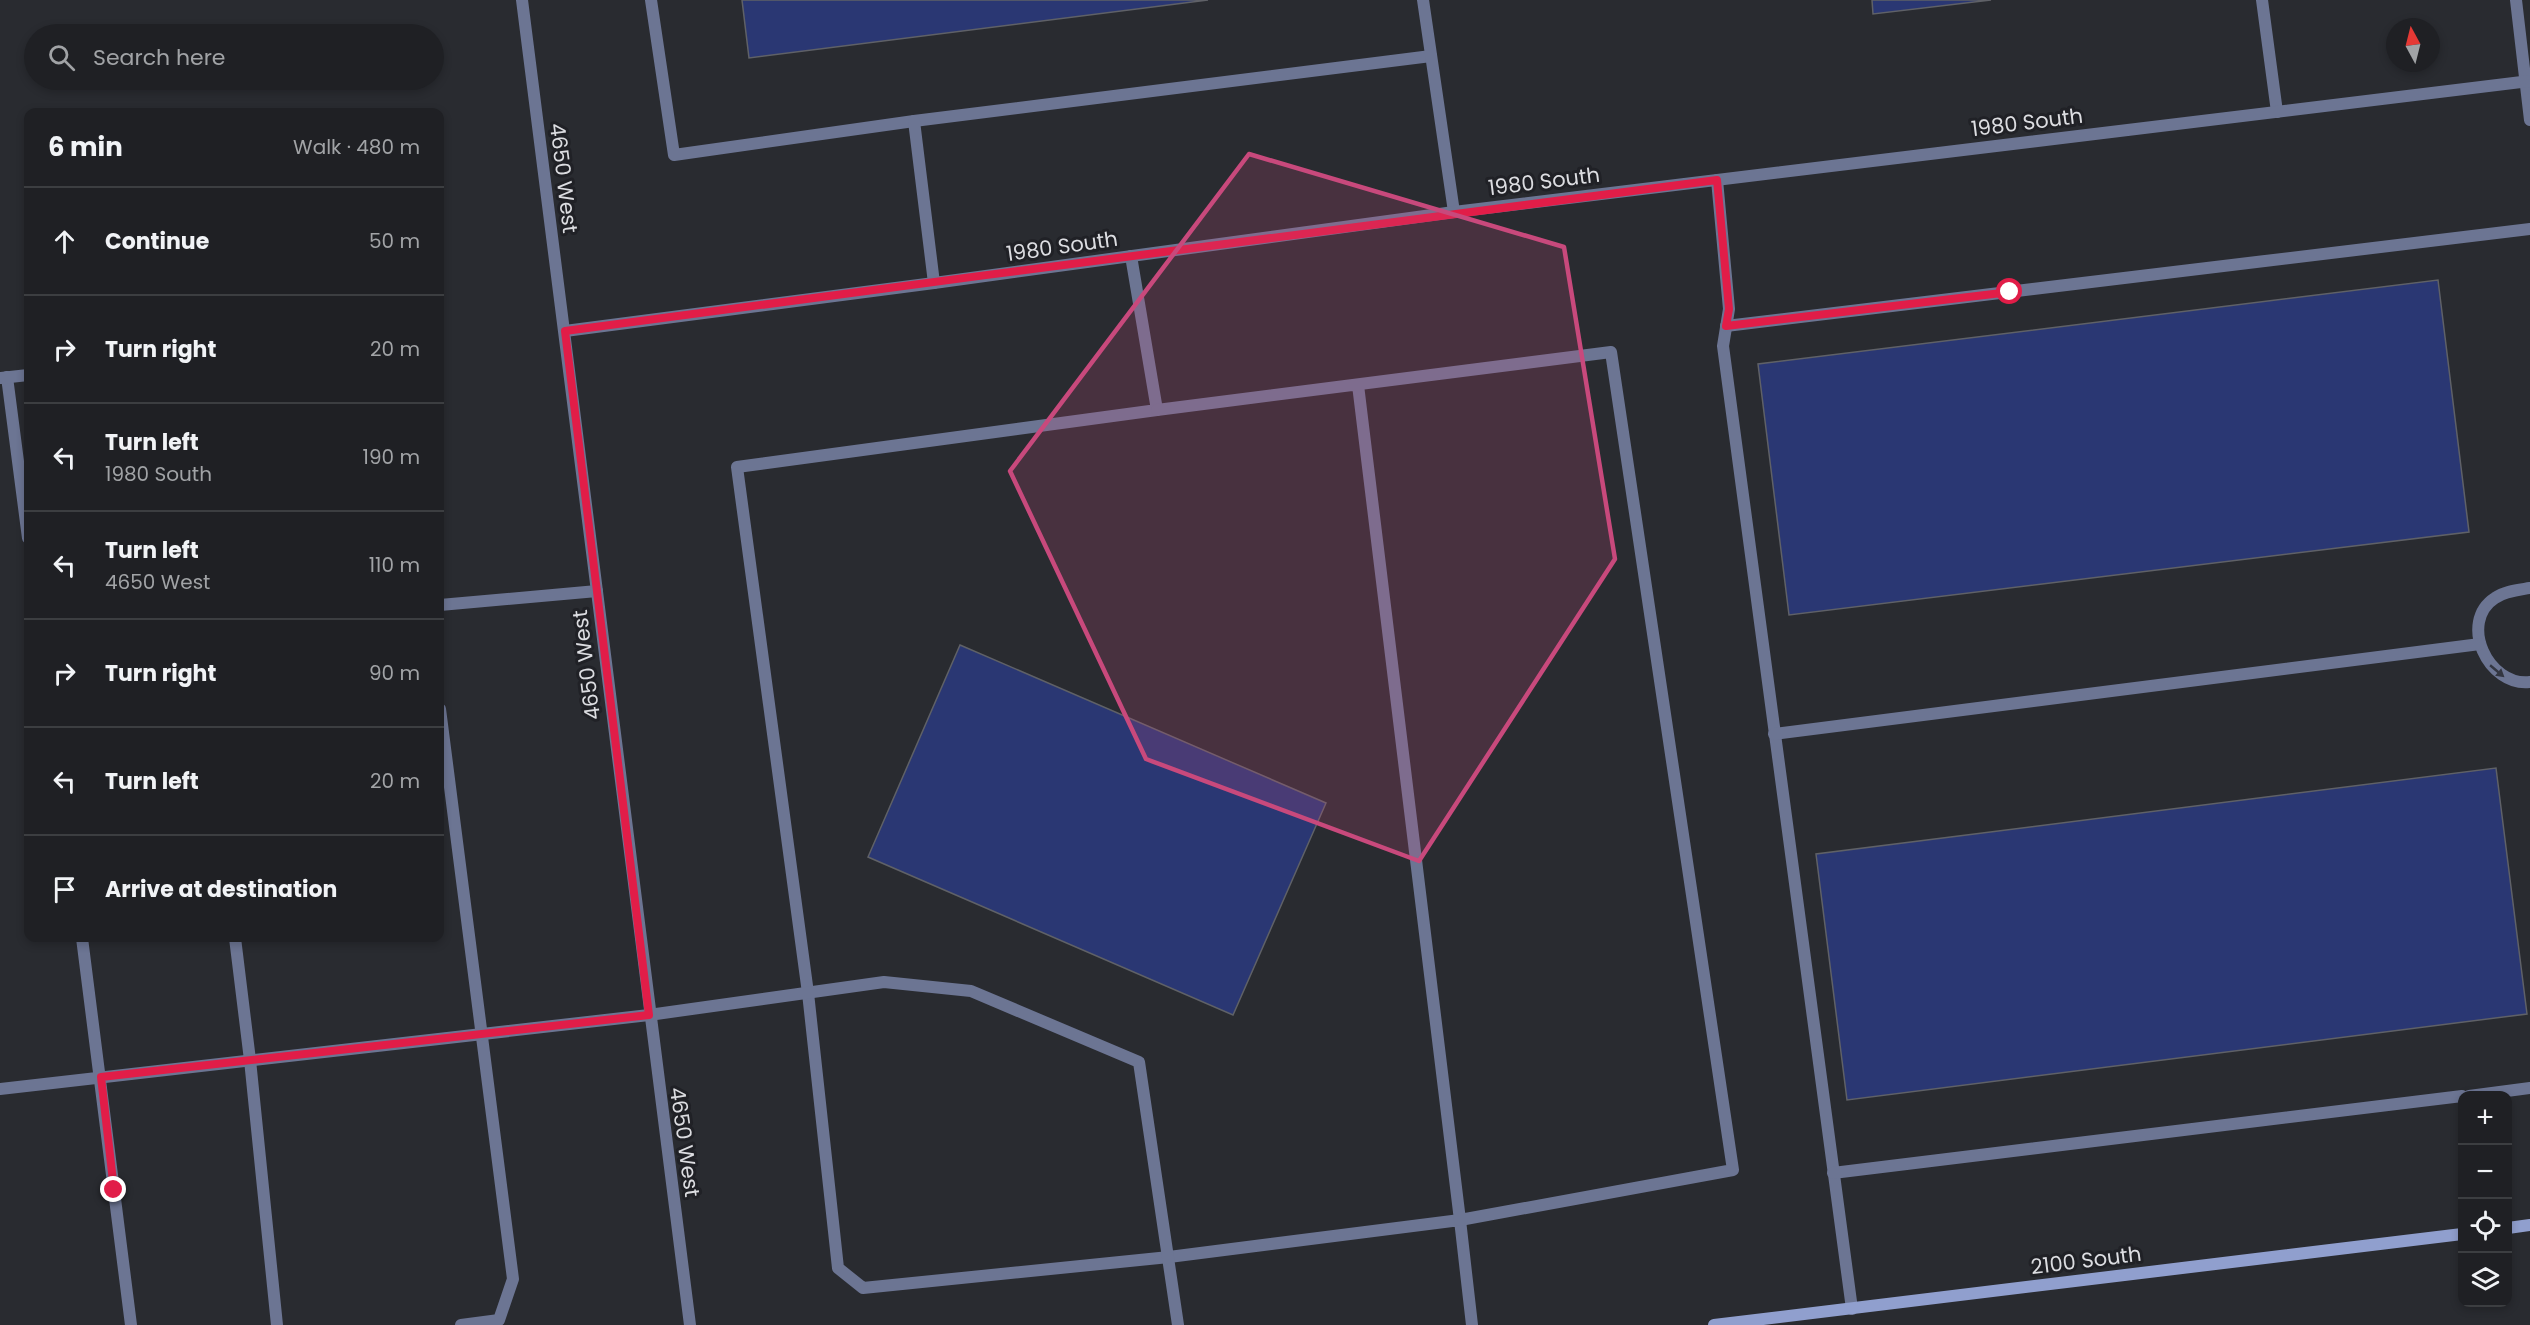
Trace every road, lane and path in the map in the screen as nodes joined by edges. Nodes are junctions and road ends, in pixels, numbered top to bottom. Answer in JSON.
{"nodes":[{"id":1,"x":522,"y":0,"type":"edge"},
{"id":2,"x":651,"y":0,"type":"edge"},
{"id":3,"x":1423,"y":0,"type":"edge"},
{"id":4,"x":2262,"y":0,"type":"edge"},
{"id":5,"x":2516,"y":0,"type":"edge"},
{"id":6,"x":1431,"y":56,"type":"junction"},
{"id":7,"x":2528,"y":82,"type":"edge"},
{"id":8,"x":2277,"y":112,"type":"junction"},
{"id":9,"x":2530,"y":120,"type":"edge"},
{"id":10,"x":914,"y":121,"type":"junction"},
{"id":11,"x":1717,"y":180,"type":"junction"},
{"id":12,"x":1454,"y":212,"type":"junction"},
{"id":13,"x":2530,"y":229,"type":"edge"},
{"id":14,"x":1131,"y":256,"type":"junction"},
{"id":15,"x":934,"y":283,"type":"junction"},
{"id":16,"x":1726,"y":326,"type":"junction"},
{"id":17,"x":565,"y":331,"type":"junction"},
{"id":18,"x":24,"y":375,"type":"edge"},
{"id":19,"x":3,"y":378,"type":"edge"},
{"id":20,"x":1358,"y":385,"type":"junction"},
{"id":21,"x":1157,"y":410,"type":"junction"},
{"id":22,"x":24,"y":512,"type":"edge"},
{"id":23,"x":2530,"y":588,"type":"edge"},
{"id":24,"x":597,"y":591,"type":"junction"},
{"id":25,"x":444,"y":605,"type":"edge"},
{"id":26,"x":2480,"y":644,"type":"junction"},
{"id":27,"x":2530,"y":682,"type":"edge"},
{"id":28,"x":1774,"y":734,"type":"junction"},
{"id":29,"x":444,"y":740,"type":"edge"},
{"id":30,"x":83,"y":942,"type":"edge"},
{"id":31,"x":235,"y":942,"type":"edge"},
{"id":32,"x":808,"y":993,"type":"junction"},
{"id":33,"x":649,"y":1015,"type":"junction"},
{"id":34,"x":482,"y":1034,"type":"junction"},
{"id":35,"x":250,"y":1060,"type":"junction"},
{"id":36,"x":101,"y":1077,"type":"junction"},
{"id":37,"x":2530,"y":1088,"type":"edge"},
{"id":38,"x":0,"y":1089,"type":"edge"},
{"id":39,"x":2504,"y":1091,"type":"edge"},
{"id":40,"x":2458,"y":1097,"type":"edge"},
{"id":41,"x":1833,"y":1173,"type":"junction"},
{"id":42,"x":1460,"y":1220,"type":"junction"},
{"id":43,"x":2530,"y":1225,"type":"edge"},
{"id":44,"x":2512,"y":1227,"type":"edge"},
{"id":45,"x":2458,"y":1235,"type":"edge"},
{"id":46,"x":1169,"y":1257,"type":"junction"},
{"id":47,"x":1852,"y":1309,"type":"junction"},
{"id":48,"x":131,"y":1325,"type":"edge"},
{"id":49,"x":277,"y":1325,"type":"edge"},
{"id":50,"x":461,"y":1325,"type":"edge"},
{"id":51,"x":690,"y":1325,"type":"edge"},
{"id":52,"x":1178,"y":1325,"type":"edge"},
{"id":53,"x":1473,"y":1325,"type":"edge"},
{"id":54,"x":1714,"y":1325,"type":"edge"}],
"edges":[{"from":1,"to":17,"type":"street","name":"4650 West"},
{"from":2,"to":10,"type":"street"},
{"from":3,"to":6,"type":"street"},
{"from":4,"to":8,"type":"street"},
{"from":5,"to":7,"type":"street"},
{"from":6,"to":10,"type":"street"},
{"from":6,"to":12,"type":"street"},
{"from":7,"to":8,"type":"street","name":"1980 South"},
{"from":7,"to":9,"type":"street"},
{"from":8,"to":11,"type":"street","name":"1980 South"},
{"from":10,"to":15,"type":"street"},
{"from":11,"to":12,"type":"street","name":"1980 South"},
{"from":11,"to":16,"type":"street"},
{"from":12,"to":14,"type":"street","name":"1980 South"},
{"from":13,"to":16,"type":"street"},
{"from":14,"to":15,"type":"street","name":"1980 South"},
{"from":14,"to":21,"type":"street"},
{"from":15,"to":17,"type":"street","name":"1980 South"},
{"from":16,"to":28,"type":"street"},
{"from":17,"to":24,"type":"street","name":"4650 West"},
{"from":18,"to":19,"type":"street"},
{"from":19,"to":22,"type":"street"},
{"from":20,"to":21,"type":"street"},
{"from":20,"to":42,"type":"street"},
{"from":20,"to":42,"type":"street"},
{"from":21,"to":32,"type":"street"},
{"from":23,"to":26,"type":"street"},
{"from":24,"to":25,"type":"street"},
{"from":24,"to":33,"type":"street","name":"4650 West"},
{"from":26,"to":27,"type":"street","one_way":true},
{"from":26,"to":28,"type":"street"},
{"from":28,"to":41,"type":"street"},
{"from":29,"to":34,"type":"street"},
{"from":30,"to":36,"type":"street"},
{"from":31,"to":35,"type":"street"},
{"from":32,"to":33,"type":"street"},
{"from":32,"to":46,"type":"street"},
{"from":32,"to":46,"type":"street"},
{"from":33,"to":34,"type":"street"},
{"from":33,"to":51,"type":"street","name":"4650 West"},
{"from":34,"to":35,"type":"street"},
{"from":34,"to":50,"type":"street"},
{"from":35,"to":36,"type":"street"},
{"from":35,"to":49,"type":"street"},
{"from":36,"to":38,"type":"street"},
{"from":36,"to":48,"type":"street"},
{"from":37,"to":39,"type":"street"},
{"from":40,"to":41,"type":"street"},
{"from":41,"to":47,"type":"street"},
{"from":42,"to":46,"type":"street"},
{"from":42,"to":53,"type":"street"},
{"from":43,"to":44,"type":"street"},
{"from":45,"to":47,"type":"street","name":"2100 South"},
{"from":46,"to":52,"type":"street"},
{"from":47,"to":54,"type":"street","name":"2100 South"}]}
